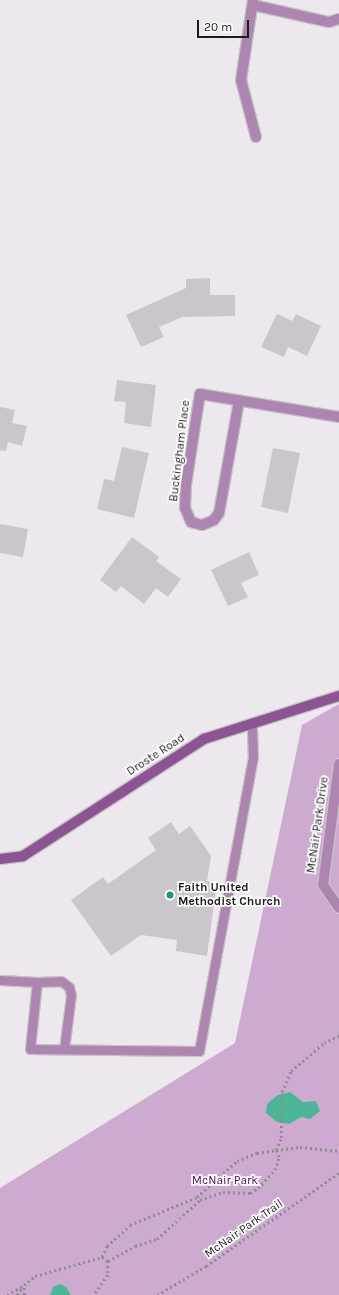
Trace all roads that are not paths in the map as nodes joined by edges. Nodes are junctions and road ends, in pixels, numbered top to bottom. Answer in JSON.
{"nodes":[{"id":1,"x":253,"y":3,"type":"edge"},
{"id":2,"x":339,"y":19,"type":"edge"},
{"id":3,"x":256,"y":137,"type":"dead end"},
{"id":4,"x":239,"y":400,"type":"junction"},
{"id":5,"x":339,"y":417,"type":"edge"},
{"id":6,"x":339,"y":696,"type":"edge"},
{"id":7,"x":252,"y":724,"type":"junction"},
{"id":8,"x":339,"y":764,"type":"edge"},
{"id":9,"x":0,"y":860,"type":"edge"},
{"id":10,"x":339,"y":908,"type":"edge"},
{"id":11,"x":0,"y":980,"type":"edge"},
{"id":12,"x":37,"y":982,"type":"junction"},
{"id":13,"x":64,"y":1050,"type":"junction"}],
"edges":[{"from":1,"to":2,"type":"street"},
{"from":1,"to":3,"type":"street"},
{"from":4,"to":4,"type":"street","name":"Buckingham Place"},
{"from":4,"to":5,"type":"street","name":"Buckingham Place"},
{"from":6,"to":7,"type":"street","name":"Droste Road"},
{"from":7,"to":9,"type":"street","name":"Droste Road"},
{"from":7,"to":13,"type":"lane"},
{"from":8,"to":10,"type":"street","name":"McNair Park Drive"},
{"from":11,"to":12,"type":"lane"},
{"from":12,"to":13,"type":"lane"},
{"from":12,"to":13,"type":"lane"}]}
